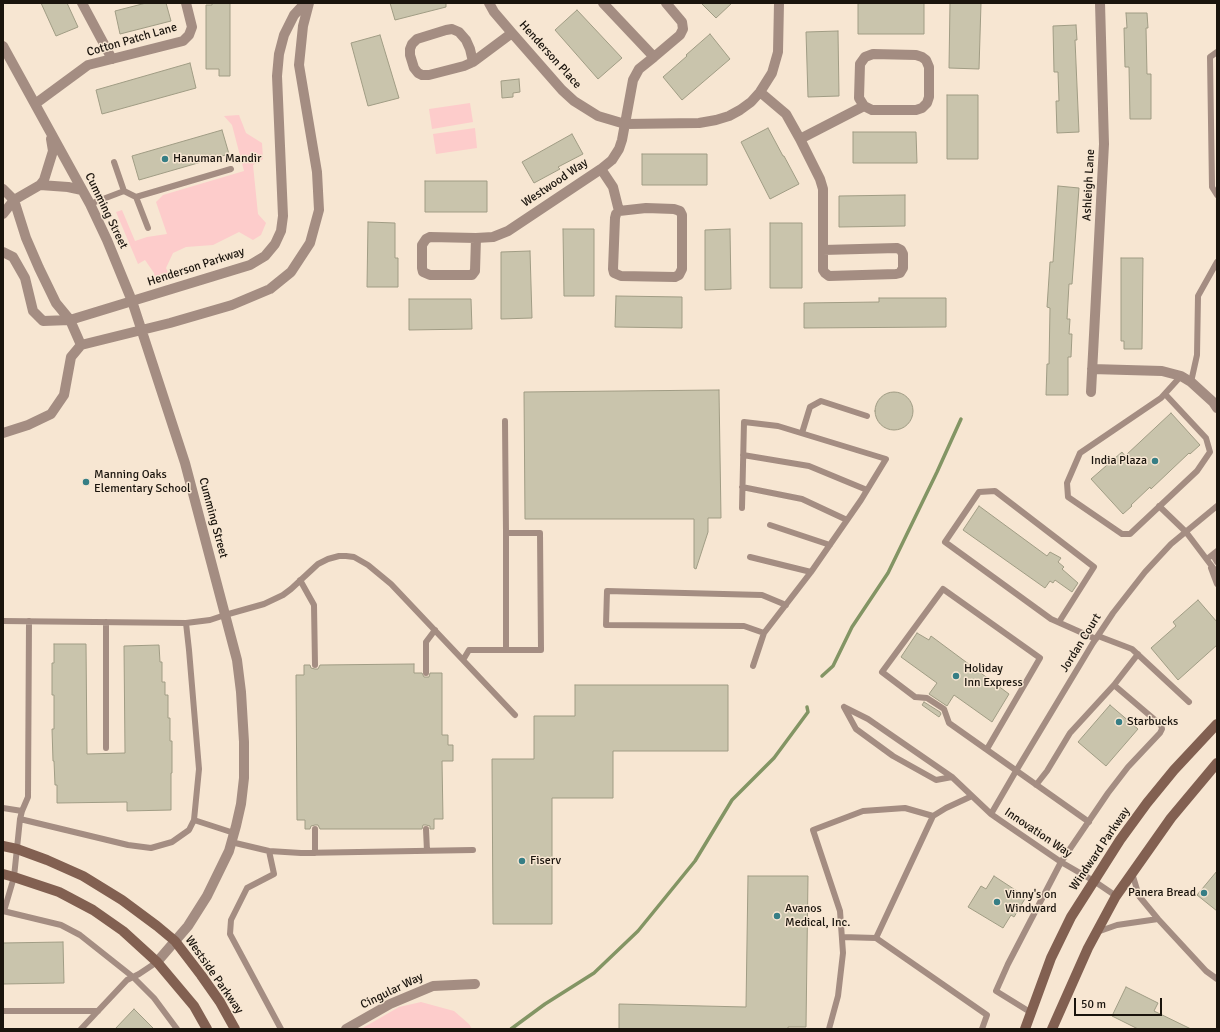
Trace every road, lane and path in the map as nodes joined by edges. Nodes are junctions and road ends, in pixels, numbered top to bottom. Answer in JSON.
{"nodes":[{"id":1,"x":82,"y":3,"type":"edge"},
{"id":2,"x":186,"y":3,"type":"edge"},
{"id":3,"x":305,"y":3,"type":"edge"},
{"id":4,"x":309,"y":3,"type":"edge"},
{"id":5,"x":489,"y":3,"type":"edge"},
{"id":6,"x":603,"y":3,"type":"edge"},
{"id":7,"x":666,"y":3,"type":"edge"},
{"id":8,"x":779,"y":3,"type":"edge"},
{"id":9,"x":1100,"y":3,"type":"edge"},
{"id":10,"x":512,"y":33,"type":"junction"},
{"id":11,"x":3,"y":46,"type":"edge"},
{"id":12,"x":1217,"y":52,"type":"edge"},
{"id":13,"x":654,"y":57,"type":"junction"},
{"id":14,"x":112,"y":59,"type":"junction"},
{"id":15,"x":473,"y":62,"type":"junction"},
{"id":16,"x":760,"y":92,"type":"junction"},
{"id":17,"x":35,"y":104,"type":"junction"},
{"id":18,"x":864,"y":106,"type":"junction"},
{"id":19,"x":625,"y":124,"type":"junction"},
{"id":20,"x":51,"y":133,"type":"junction"},
{"id":21,"x":800,"y":139,"type":"junction"},
{"id":22,"x":114,"y":162,"type":"dead end"},
{"id":23,"x":231,"y":169,"type":"dead end"},
{"id":24,"x":601,"y":169,"type":"junction"},
{"id":25,"x":40,"y":185,"type":"junction"},
{"id":26,"x":3,"y":189,"type":"edge"},
{"id":27,"x":82,"y":190,"type":"junction"},
{"id":28,"x":124,"y":191,"type":"junction"},
{"id":29,"x":1217,"y":196,"type":"edge"},
{"id":30,"x":136,"y":197,"type":"junction"},
{"id":31,"x":14,"y":200,"type":"junction"},
{"id":32,"x":90,"y":204,"type":"junction"},
{"id":33,"x":620,"y":212,"type":"junction"},
{"id":34,"x":3,"y":214,"type":"edge"},
{"id":35,"x":148,"y":228,"type":"dead end"},
{"id":36,"x":476,"y":238,"type":"junction"},
{"id":37,"x":823,"y":250,"type":"junction"},
{"id":38,"x":3,"y":252,"type":"edge"},
{"id":39,"x":1217,"y":262,"type":"edge"},
{"id":40,"x":132,"y":301,"type":"junction"},
{"id":41,"x":70,"y":320,"type":"junction"},
{"id":42,"x":142,"y":330,"type":"junction"},
{"id":43,"x":81,"y":345,"type":"junction"},
{"id":44,"x":1092,"y":369,"type":"junction"},
{"id":45,"x":1181,"y":376,"type":"junction"},
{"id":46,"x":1191,"y":382,"type":"junction"},
{"id":47,"x":1091,"y":392,"type":"dead end"},
{"id":48,"x":1165,"y":394,"type":"junction"},
{"id":49,"x":1217,"y":408,"type":"edge"},
{"id":50,"x":867,"y":416,"type":"dead end"},
{"id":51,"x":505,"y":421,"type":"dead end"},
{"id":52,"x":5,"y":432,"type":"edge"},
{"id":53,"x":802,"y":433,"type":"junction"},
{"id":54,"x":743,"y":455,"type":"junction"},
{"id":55,"x":742,"y":487,"type":"junction"},
{"id":56,"x":867,"y":490,"type":"junction"},
{"id":57,"x":1159,"y":506,"type":"junction"},
{"id":58,"x":1217,"y":506,"type":"edge"},
{"id":59,"x":742,"y":508,"type":"dead end"},
{"id":60,"x":847,"y":520,"type":"junction"},
{"id":61,"x":770,"y":525,"type":"dead end"},
{"id":62,"x":1186,"y":532,"type":"junction"},
{"id":63,"x":506,"y":533,"type":"junction"},
{"id":64,"x":830,"y":545,"type":"junction"},
{"id":65,"x":1215,"y":553,"type":"edge"},
{"id":66,"x":750,"y":557,"type":"dead end"},
{"id":67,"x":1207,"y":559,"type":"junction"},
{"id":68,"x":1217,"y":562,"type":"edge"},
{"id":69,"x":811,"y":572,"type":"junction"},
{"id":70,"x":1217,"y":573,"type":"edge"},
{"id":71,"x":300,"y":580,"type":"junction"},
{"id":72,"x":1217,"y":584,"type":"edge"},
{"id":73,"x":786,"y":605,"type":"junction"},
{"id":74,"x":225,"y":614,"type":"junction"},
{"id":75,"x":3,"y":621,"type":"edge"},
{"id":76,"x":29,"y":621,"type":"junction"},
{"id":77,"x":106,"y":622,"type":"junction"},
{"id":78,"x":1059,"y":622,"type":"junction"},
{"id":79,"x":186,"y":623,"type":"junction"},
{"id":80,"x":435,"y":630,"type":"junction"},
{"id":81,"x":764,"y":633,"type":"junction"},
{"id":82,"x":1097,"y":637,"type":"junction"},
{"id":83,"x":506,"y":650,"type":"junction"},
{"id":84,"x":1138,"y":654,"type":"junction"},
{"id":85,"x":463,"y":660,"type":"junction"},
{"id":86,"x":315,"y":665,"type":"dead end"},
{"id":87,"x":754,"y":666,"type":"dead end"},
{"id":88,"x":426,"y":673,"type":"dead end"},
{"id":89,"x":1114,"y":685,"type":"junction"},
{"id":90,"x":1189,"y":702,"type":"dead end"},
{"id":91,"x":515,"y":715,"type":"dead end"},
{"id":92,"x":1217,"y":724,"type":"edge"},
{"id":93,"x":106,"y":748,"type":"dead end"},
{"id":94,"x":987,"y":749,"type":"junction"},
{"id":95,"x":1217,"y":763,"type":"edge"},
{"id":96,"x":1016,"y":771,"type":"junction"},
{"id":97,"x":952,"y":777,"type":"junction"},
{"id":98,"x":1036,"y":785,"type":"junction"},
{"id":99,"x":972,"y":796,"type":"junction"},
{"id":100,"x":3,"y":808,"type":"edge"},
{"id":101,"x":22,"y":811,"type":"junction"},
{"id":102,"x":992,"y":814,"type":"junction"},
{"id":103,"x":933,"y":816,"type":"junction"},
{"id":104,"x":20,"y":819,"type":"junction"},
{"id":105,"x":194,"y":820,"type":"junction"},
{"id":106,"x":1089,"y":822,"type":"junction"},
{"id":107,"x":315,"y":829,"type":"dead end"},
{"id":108,"x":426,"y":829,"type":"dead end"},
{"id":109,"x":233,"y":837,"type":"junction"},
{"id":110,"x":3,"y":846,"type":"edge"},
{"id":111,"x":17,"y":849,"type":"junction"},
{"id":112,"x":473,"y":850,"type":"dead end"},
{"id":113,"x":269,"y":851,"type":"junction"},
{"id":114,"x":427,"y":851,"type":"junction"},
{"id":115,"x":315,"y":853,"type":"junction"},
{"id":116,"x":1062,"y":862,"type":"junction"},
{"id":117,"x":1132,"y":873,"type":"junction"},
{"id":118,"x":3,"y":874,"type":"edge"},
{"id":119,"x":14,"y":877,"type":"junction"},
{"id":120,"x":1094,"y":881,"type":"junction"},
{"id":121,"x":1116,"y":896,"type":"junction"},
{"id":122,"x":4,"y":911,"type":"edge"},
{"id":123,"x":1158,"y":920,"type":"junction"},
{"id":124,"x":1097,"y":932,"type":"junction"},
{"id":125,"x":842,"y":937,"type":"junction"},
{"id":126,"x":876,"y":938,"type":"junction"},
{"id":127,"x":175,"y":941,"type":"junction"},
{"id":128,"x":157,"y":962,"type":"junction"},
{"id":129,"x":133,"y":977,"type":"junction"},
{"id":130,"x":1217,"y":979,"type":"edge"},
{"id":131,"x":475,"y":984,"type":"dead end"},
{"id":132,"x":3,"y":1011,"type":"edge"},
{"id":133,"x":98,"y":1011,"type":"junction"},
{"id":134,"x":1030,"y":1012,"type":"junction"},
{"id":135,"x":81,"y":1029,"type":"edge"},
{"id":136,"x":176,"y":1029,"type":"edge"},
{"id":137,"x":207,"y":1029,"type":"edge"},
{"id":138,"x":235,"y":1029,"type":"edge"},
{"id":139,"x":281,"y":1029,"type":"edge"},
{"id":140,"x":346,"y":1029,"type":"edge"},
{"id":141,"x":829,"y":1029,"type":"edge"},
{"id":142,"x":982,"y":1029,"type":"edge"},
{"id":143,"x":1025,"y":1029,"type":"edge"},
{"id":144,"x":1052,"y":1029,"type":"edge"}],
"edges":[{"from":1,"to":14,"type":"street"},
{"from":2,"to":14,"type":"street","name":"Cotton Patch Lane"},
{"from":3,"to":40,"type":"street","name":"Henderson Parkway"},
{"from":4,"to":42,"type":"street"},
{"from":5,"to":10,"type":"street","name":"Henderson Place"},
{"from":6,"to":13,"type":"street"},
{"from":7,"to":13,"type":"street","name":"Westwood Way"},
{"from":8,"to":16,"type":"street","name":"Henderson Place"},
{"from":9,"to":44,"type":"street","name":"Ashleigh Lane"},
{"from":10,"to":15,"type":"street"},
{"from":10,"to":19,"type":"street","name":"Henderson Place"},
{"from":11,"to":17,"type":"street","name":"Cumming Street"},
{"from":12,"to":29,"type":"lane"},
{"from":13,"to":19,"type":"street","name":"Westwood Way"},
{"from":14,"to":17,"type":"street","name":"Cotton Patch Lane"},
{"from":15,"to":15,"type":"street"},
{"from":16,"to":19,"type":"street","name":"Henderson Place"},
{"from":16,"to":21,"type":"street"},
{"from":17,"to":20,"type":"street","name":"Cumming Street"},
{"from":18,"to":18,"type":"street"},
{"from":18,"to":21,"type":"street"},
{"from":19,"to":24,"type":"street","name":"Westwood Way"},
{"from":20,"to":25,"type":"street"},
{"from":20,"to":27,"type":"street","name":"Cumming Street"},
{"from":21,"to":37,"type":"street"},
{"from":22,"to":28,"type":"lane"},
{"from":23,"to":30,"type":"lane"},
{"from":24,"to":33,"type":"street"},
{"from":24,"to":36,"type":"street","name":"Westwood Way"},
{"from":25,"to":27,"type":"street"},
{"from":25,"to":31,"type":"street"},
{"from":26,"to":31,"type":"street"},
{"from":27,"to":32,"type":"street","name":"Cumming Street"},
{"from":28,"to":30,"type":"lane"},
{"from":28,"to":32,"type":"lane"},
{"from":30,"to":35,"type":"lane"},
{"from":31,"to":34,"type":"street"},
{"from":31,"to":41,"type":"street"},
{"from":32,"to":40,"type":"street","name":"Cumming Street"},
{"from":33,"to":33,"type":"street"},
{"from":36,"to":36,"type":"street","name":"Westwood Way"},
{"from":37,"to":37,"type":"street"},
{"from":38,"to":41,"type":"street","name":"Henderson Parkway"},
{"from":39,"to":46,"type":"lane"},
{"from":40,"to":41,"type":"street","name":"Henderson Parkway"},
{"from":40,"to":42,"type":"street","name":"Cumming Street"},
{"from":41,"to":43,"type":"street"},
{"from":42,"to":43,"type":"street"},
{"from":42,"to":74,"type":"street","name":"Cumming Street"},
{"from":43,"to":52,"type":"street"},
{"from":44,"to":45,"type":"street"},
{"from":44,"to":47,"type":"street","name":"Ashleigh Lane"},
{"from":45,"to":46,"type":"street"},
{"from":45,"to":48,"type":"lane"},
{"from":46,"to":49,"type":"street"},
{"from":48,"to":57,"type":"lane"},
{"from":48,"to":57,"type":"lane"},
{"from":50,"to":53,"type":"lane"},
{"from":51,"to":63,"type":"lane"},
{"from":53,"to":54,"type":"lane"},
{"from":53,"to":56,"type":"lane"},
{"from":54,"to":55,"type":"lane"},
{"from":54,"to":56,"type":"lane"},
{"from":55,"to":59,"type":"lane"},
{"from":55,"to":60,"type":"lane"},
{"from":56,"to":60,"type":"lane"},
{"from":57,"to":62,"type":"lane"},
{"from":58,"to":62,"type":"lane","name":"Jordan Court"},
{"from":60,"to":64,"type":"lane"},
{"from":61,"to":64,"type":"lane"},
{"from":62,"to":67,"type":"lane"},
{"from":62,"to":82,"type":"lane","name":"Jordan Court"},
{"from":63,"to":83,"type":"lane"},
{"from":63,"to":83,"type":"lane"},
{"from":64,"to":69,"type":"lane"},
{"from":65,"to":67,"type":"lane"},
{"from":65,"to":68,"type":"lane"},
{"from":66,"to":69,"type":"lane"},
{"from":67,"to":70,"type":"lane"},
{"from":67,"to":72,"type":"lane"},
{"from":69,"to":73,"type":"lane"},
{"from":71,"to":74,"type":"lane"},
{"from":71,"to":80,"type":"lane"},
{"from":71,"to":86,"type":"lane"},
{"from":73,"to":81,"type":"lane"},
{"from":73,"to":81,"type":"lane"},
{"from":74,"to":79,"type":"lane"},
{"from":74,"to":109,"type":"street","name":"Cumming Street"},
{"from":75,"to":76,"type":"lane"},
{"from":76,"to":77,"type":"lane"},
{"from":76,"to":101,"type":"lane"},
{"from":77,"to":79,"type":"lane"},
{"from":77,"to":93,"type":"lane"},
{"from":78,"to":78,"type":"lane"},
{"from":78,"to":82,"type":"lane"},
{"from":79,"to":105,"type":"lane"},
{"from":80,"to":85,"type":"lane"},
{"from":80,"to":88,"type":"lane"},
{"from":81,"to":87,"type":"lane"},
{"from":82,"to":84,"type":"lane"},
{"from":82,"to":96,"type":"lane","name":"Jordan Court"},
{"from":83,"to":85,"type":"lane"},
{"from":84,"to":89,"type":"lane"},
{"from":84,"to":90,"type":"lane"},
{"from":85,"to":91,"type":"lane"},
{"from":89,"to":98,"type":"lane"},
{"from":89,"to":106,"type":"lane"},
{"from":92,"to":120,"type":"main road","name":"Windward Parkway"},
{"from":94,"to":94,"type":"lane"},
{"from":94,"to":96,"type":"lane"},
{"from":95,"to":117,"type":"main road"},
{"from":96,"to":98,"type":"lane"},
{"from":96,"to":102,"type":"lane","name":"Jordan Court"},
{"from":97,"to":97,"type":"lane","name":"Innovation Way"},
{"from":97,"to":99,"type":"lane","name":"Innovation Way"},
{"from":98,"to":106,"type":"lane"},
{"from":99,"to":102,"type":"lane","name":"Innovation Way"},
{"from":99,"to":103,"type":"lane"},
{"from":100,"to":101,"type":"lane"},
{"from":101,"to":104,"type":"lane"},
{"from":102,"to":116,"type":"lane","name":"Innovation Way"},
{"from":103,"to":125,"type":"lane"},
{"from":103,"to":126,"type":"lane"},
{"from":104,"to":105,"type":"lane"},
{"from":104,"to":111,"type":"lane"},
{"from":105,"to":109,"type":"lane"},
{"from":106,"to":116,"type":"lane"},
{"from":107,"to":115,"type":"lane"},
{"from":108,"to":114,"type":"lane"},
{"from":109,"to":113,"type":"lane"},
{"from":109,"to":127,"type":"street","name":"Cumming Street"},
{"from":110,"to":111,"type":"main road","name":"Westside Parkway"},
{"from":111,"to":119,"type":"lane"},
{"from":111,"to":127,"type":"main road","name":"Westside Parkway"},
{"from":112,"to":114,"type":"lane"},
{"from":113,"to":115,"type":"lane"},
{"from":113,"to":139,"type":"lane"},
{"from":114,"to":115,"type":"lane"},
{"from":116,"to":120,"type":"lane","name":"Innovation Way"},
{"from":116,"to":134,"type":"lane"},
{"from":117,"to":121,"type":"main road"},
{"from":117,"to":123,"type":"lane"},
{"from":118,"to":119,"type":"main road"},
{"from":119,"to":122,"type":"lane"},
{"from":119,"to":128,"type":"main road"},
{"from":120,"to":121,"type":"lane","name":"Innovation Way"},
{"from":120,"to":134,"type":"main road","name":"Windward Parkway"},
{"from":121,"to":124,"type":"main road"},
{"from":122,"to":129,"type":"lane"},
{"from":123,"to":124,"type":"lane"},
{"from":123,"to":130,"type":"lane"},
{"from":124,"to":144,"type":"main road"},
{"from":125,"to":126,"type":"lane"},
{"from":125,"to":141,"type":"lane"},
{"from":126,"to":142,"type":"lane"},
{"from":127,"to":128,"type":"street","name":"Cumming Street"},
{"from":127,"to":138,"type":"main road","name":"Westside Parkway"},
{"from":128,"to":129,"type":"lane"},
{"from":128,"to":137,"type":"main road"},
{"from":129,"to":133,"type":"lane"},
{"from":129,"to":136,"type":"lane"},
{"from":131,"to":140,"type":"street","name":"Cingular Way"},
{"from":132,"to":133,"type":"lane"},
{"from":133,"to":135,"type":"lane"},
{"from":134,"to":143,"type":"main road","name":"Windward Parkway"}]}
